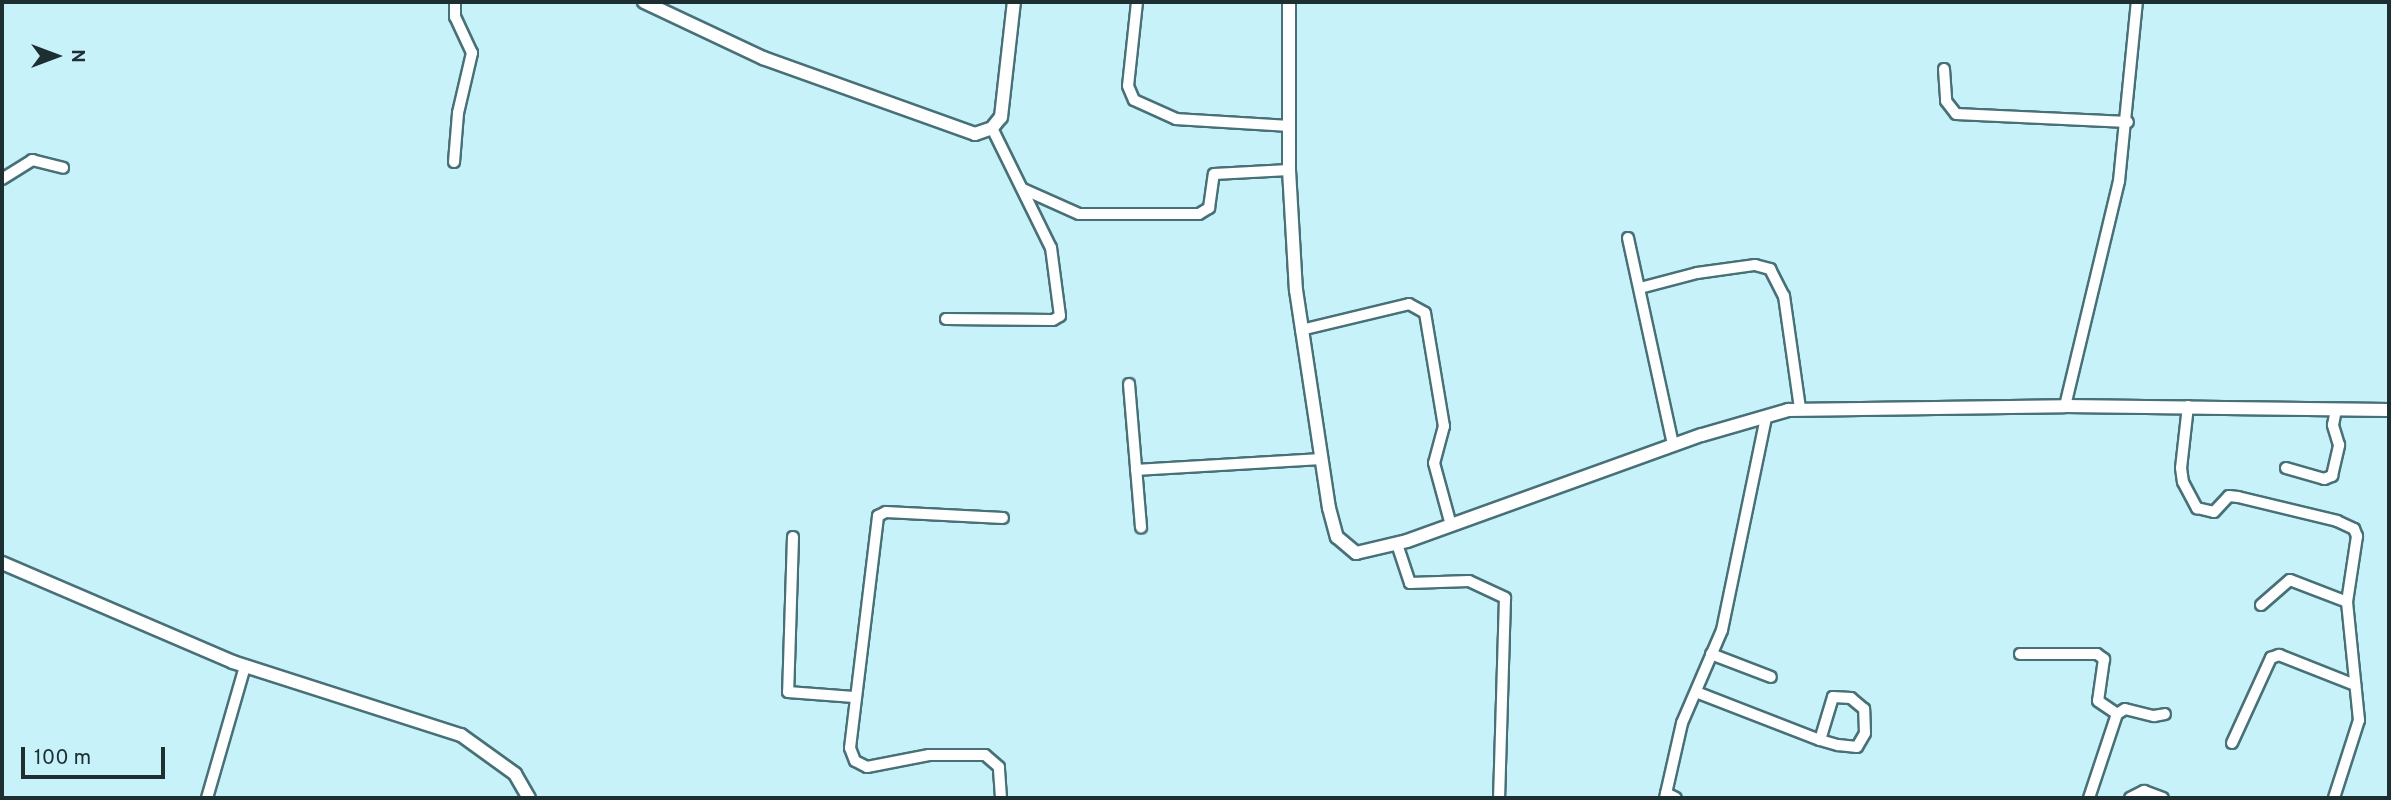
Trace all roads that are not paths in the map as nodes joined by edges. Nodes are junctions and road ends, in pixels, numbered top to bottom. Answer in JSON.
{"nodes":[{"id":1,"x":455,"y":2,"type":"edge"},
{"id":2,"x":644,"y":2,"type":"edge"},
{"id":3,"x":1014,"y":2,"type":"edge"},
{"id":4,"x":1137,"y":2,"type":"edge"},
{"id":5,"x":1289,"y":2,"type":"edge"},
{"id":6,"x":2137,"y":2,"type":"edge"},
{"id":7,"x":1944,"y":69,"type":"dead end"},
{"id":8,"x":2127,"y":122,"type":"junction"},
{"id":9,"x":1289,"y":126,"type":"junction"},
{"id":10,"x":992,"y":128,"type":"junction"},
{"id":11,"x":454,"y":162,"type":"dead end"},
{"id":12,"x":63,"y":168,"type":"dead end"},
{"id":13,"x":1289,"y":170,"type":"junction"},
{"id":14,"x":2,"y":179,"type":"edge"},
{"id":15,"x":1023,"y":189,"type":"junction"},
{"id":16,"x":1628,"y":238,"type":"dead end"},
{"id":17,"x":1640,"y":288,"type":"junction"},
{"id":18,"x":946,"y":319,"type":"dead end"},
{"id":19,"x":1301,"y":330,"type":"junction"},
{"id":20,"x":1129,"y":384,"type":"dead end"},
{"id":21,"x":2065,"y":406,"type":"junction"},
{"id":22,"x":2188,"y":406,"type":"junction"},
{"id":23,"x":1800,"y":409,"type":"junction"},
{"id":24,"x":2336,"y":409,"type":"junction"},
{"id":25,"x":2389,"y":410,"type":"edge"},
{"id":26,"x":1766,"y":416,"type":"junction"},
{"id":27,"x":1673,"y":445,"type":"junction"},
{"id":28,"x":1321,"y":459,"type":"junction"},
{"id":29,"x":2286,"y":468,"type":"dead end"},
{"id":30,"x":1136,"y":470,"type":"junction"},
{"id":31,"x":1003,"y":518,"type":"dead end"},
{"id":32,"x":1451,"y":525,"type":"junction"},
{"id":33,"x":1141,"y":527,"type":"dead end"},
{"id":34,"x":793,"y":537,"type":"dead end"},
{"id":35,"x":1397,"y":544,"type":"junction"},
{"id":36,"x":2,"y":563,"type":"edge"},
{"id":37,"x":2347,"y":603,"type":"junction"},
{"id":38,"x":2261,"y":605,"type":"dead end"},
{"id":39,"x":1711,"y":654,"type":"junction"},
{"id":40,"x":2020,"y":654,"type":"dead end"},
{"id":41,"x":245,"y":666,"type":"junction"},
{"id":42,"x":1771,"y":677,"type":"dead end"},
{"id":43,"x":2355,"y":685,"type":"junction"},
{"id":44,"x":1696,"y":692,"type":"junction"},
{"id":45,"x":854,"y":696,"type":"junction"},
{"id":46,"x":2117,"y":714,"type":"junction"},
{"id":47,"x":2165,"y":714,"type":"dead end"},
{"id":48,"x":1820,"y":740,"type":"junction"},
{"id":49,"x":2232,"y":743,"type":"dead end"},
{"id":50,"x":1669,"y":796,"type":"edge"},
{"id":51,"x":207,"y":798,"type":"edge"},
{"id":52,"x":529,"y":798,"type":"edge"},
{"id":53,"x":1001,"y":798,"type":"edge"},
{"id":54,"x":1499,"y":798,"type":"edge"},
{"id":55,"x":2089,"y":798,"type":"edge"},
{"id":56,"x":2130,"y":798,"type":"edge"},
{"id":57,"x":2163,"y":798,"type":"edge"},
{"id":58,"x":2334,"y":798,"type":"edge"}],
"edges":[{"from":1,"to":11,"type":"street"},
{"from":2,"to":10,"type":"street"},
{"from":3,"to":10,"type":"street"},
{"from":4,"to":9,"type":"street"},
{"from":5,"to":9,"type":"street"},
{"from":6,"to":8,"type":"street"},
{"from":7,"to":8,"type":"street"},
{"from":8,"to":21,"type":"street"},
{"from":9,"to":13,"type":"street"},
{"from":10,"to":15,"type":"street"},
{"from":12,"to":14,"type":"street"},
{"from":13,"to":15,"type":"street"},
{"from":13,"to":19,"type":"street"},
{"from":15,"to":18,"type":"street"},
{"from":16,"to":17,"type":"street"},
{"from":17,"to":23,"type":"street"},
{"from":17,"to":27,"type":"street"},
{"from":19,"to":28,"type":"street"},
{"from":19,"to":32,"type":"street"},
{"from":20,"to":30,"type":"street"},
{"from":21,"to":22,"type":"street"},
{"from":21,"to":23,"type":"street"},
{"from":22,"to":24,"type":"street"},
{"from":22,"to":37,"type":"street"},
{"from":23,"to":26,"type":"street"},
{"from":24,"to":25,"type":"street"},
{"from":24,"to":29,"type":"street"},
{"from":26,"to":27,"type":"street"},
{"from":26,"to":39,"type":"street"},
{"from":27,"to":32,"type":"street"},
{"from":28,"to":30,"type":"street"},
{"from":28,"to":35,"type":"street"},
{"from":30,"to":33,"type":"street"},
{"from":31,"to":45,"type":"street"},
{"from":32,"to":35,"type":"street"},
{"from":34,"to":45,"type":"street"},
{"from":35,"to":54,"type":"street"},
{"from":36,"to":41,"type":"street"},
{"from":37,"to":38,"type":"street"},
{"from":37,"to":43,"type":"street"},
{"from":39,"to":42,"type":"street"},
{"from":39,"to":44,"type":"street"},
{"from":40,"to":46,"type":"street"},
{"from":41,"to":51,"type":"street"},
{"from":41,"to":52,"type":"street"},
{"from":43,"to":49,"type":"street"},
{"from":43,"to":58,"type":"street"},
{"from":44,"to":48,"type":"street"},
{"from":44,"to":50,"type":"street"},
{"from":45,"to":53,"type":"street"},
{"from":46,"to":47,"type":"street"},
{"from":46,"to":55,"type":"street"},
{"from":48,"to":48,"type":"street"},
{"from":56,"to":57,"type":"street"}]}
